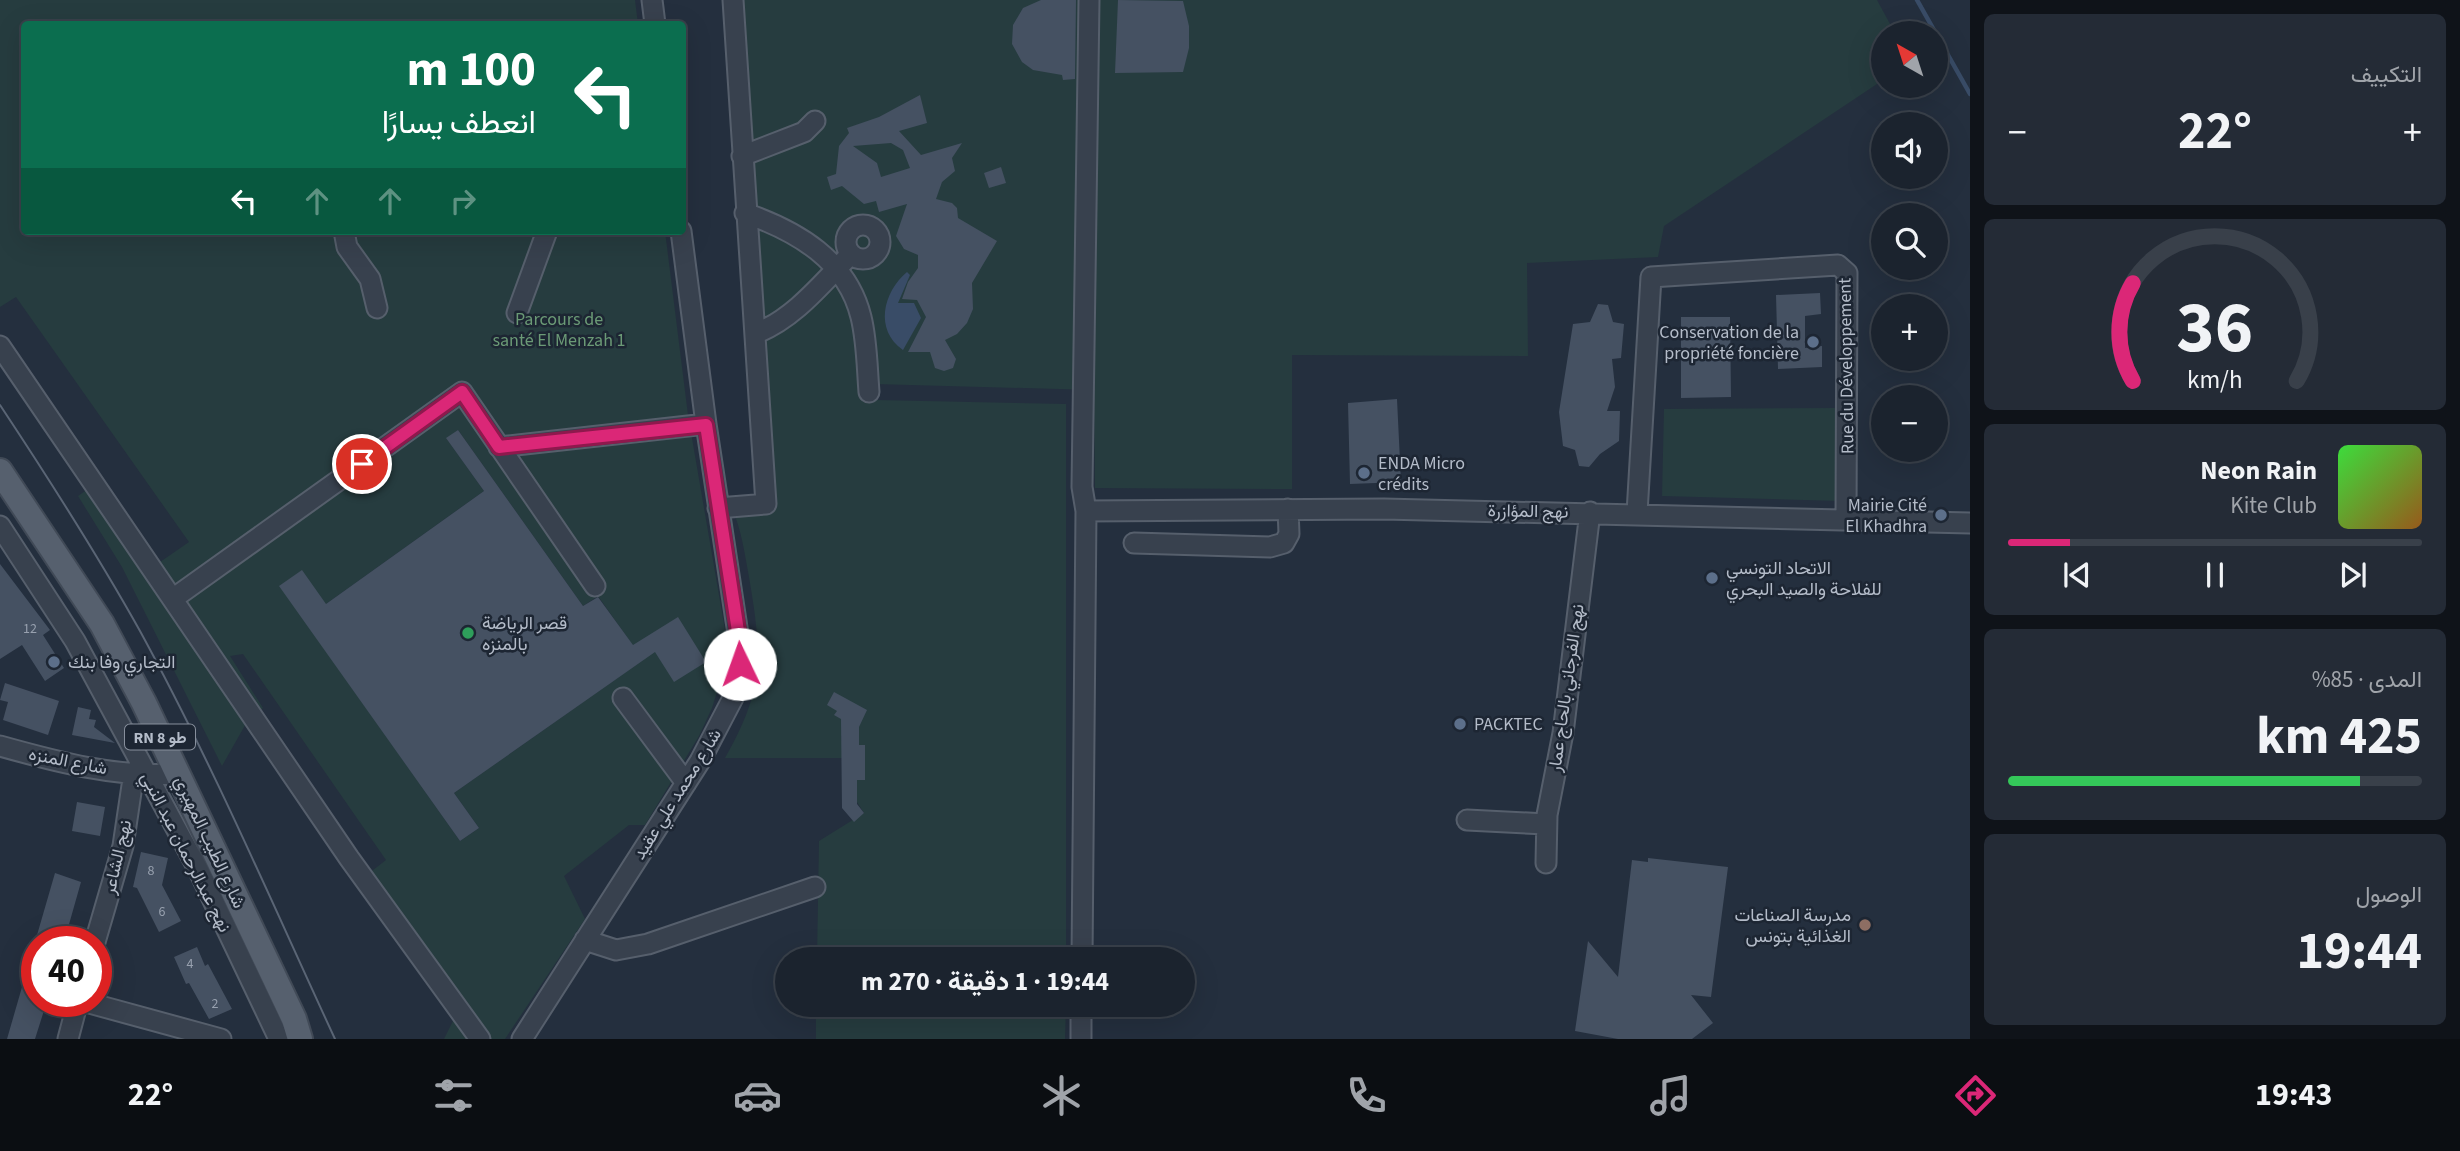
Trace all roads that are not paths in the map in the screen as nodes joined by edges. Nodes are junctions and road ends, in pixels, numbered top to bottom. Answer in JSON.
{"nodes":[{"id":1,"x":652,"y":0,"type":"edge"},
{"id":2,"x":733,"y":0,"type":"edge"},
{"id":3,"x":1089,"y":0,"type":"edge"},
{"id":4,"x":655,"y":21,"type":"edge"},
{"id":5,"x":815,"y":121,"type":"dead end"},
{"id":6,"x":742,"y":156,"type":"junction"},
{"id":7,"x":745,"y":213,"type":"junction"},
{"id":8,"x":345,"y":235,"type":"edge"},
{"id":9,"x":546,"y":235,"type":"edge"},
{"id":10,"x":682,"y":235,"type":"edge"},
{"id":11,"x":851,"y":254,"type":"dead end"},
{"id":12,"x":836,"y":269,"type":"junction"},
{"id":13,"x":377,"y":308,"type":"dead end"},
{"id":14,"x":517,"y":313,"type":"dead end"},
{"id":15,"x":757,"y":333,"type":"junction"},
{"id":16,"x":0,"y":346,"type":"edge"},
{"id":17,"x":869,"y":392,"type":"dead end"},
{"id":18,"x":706,"y":425,"type":"junction"},
{"id":19,"x":499,"y":447,"type":"junction"},
{"id":20,"x":0,"y":471,"type":"edge"},
{"id":21,"x":718,"y":508,"type":"junction"},
{"id":22,"x":1288,"y":509,"type":"junction"},
{"id":23,"x":1086,"y":511,"type":"junction"},
{"id":24,"x":1590,"y":512,"type":"junction"},
{"id":25,"x":1637,"y":513,"type":"junction"},
{"id":26,"x":1846,"y":518,"type":"junction"},
{"id":27,"x":1970,"y":523,"type":"edge"},
{"id":28,"x":0,"y":526,"type":"edge"},
{"id":29,"x":1134,"y":543,"type":"dead end"},
{"id":30,"x":595,"y":586,"type":"dead end"},
{"id":31,"x":174,"y":598,"type":"junction"},
{"id":32,"x":623,"y":698,"type":"dead end"},
{"id":33,"x":0,"y":746,"type":"edge"},
{"id":34,"x":141,"y":774,"type":"junction"},
{"id":35,"x":178,"y":774,"type":"junction"},
{"id":36,"x":686,"y":783,"type":"junction"},
{"id":37,"x":1467,"y":820,"type":"dead end"},
{"id":38,"x":1546,"y":824,"type":"junction"},
{"id":39,"x":1546,"y":863,"type":"dead end"},
{"id":40,"x":816,"y":887,"type":"dead end"},
{"id":41,"x":100,"y":926,"type":"edge"},
{"id":42,"x":584,"y":940,"type":"junction"},
{"id":43,"x":1082,"y":947,"type":"edge"},
{"id":44,"x":112,"y":1010,"type":"edge"},
{"id":45,"x":75,"y":1017,"type":"edge"},
{"id":46,"x":1081,"y":1017,"type":"edge"},
{"id":47,"x":297,"y":1029,"type":"edge"},
{"id":48,"x":68,"y":1039,"type":"edge"},
{"id":49,"x":221,"y":1039,"type":"edge"},
{"id":50,"x":279,"y":1039,"type":"edge"},
{"id":51,"x":312,"y":1039,"type":"edge"},
{"id":52,"x":480,"y":1039,"type":"edge"},
{"id":53,"x":522,"y":1039,"type":"edge"},
{"id":54,"x":1081,"y":1039,"type":"edge"}],
"edges":[{"from":1,"to":4,"type":"street"},
{"from":2,"to":6,"type":"street"},
{"from":3,"to":23,"type":"street"},
{"from":5,"to":6,"type":"street"},
{"from":6,"to":7,"type":"street"},
{"from":7,"to":12,"type":"street"},
{"from":7,"to":15,"type":"street"},
{"from":8,"to":13,"type":"street"},
{"from":9,"to":14,"type":"street"},
{"from":10,"to":18,"type":"street","name":"شارع محمد علي عقيد"},
{"from":11,"to":12,"type":"street"},
{"from":12,"to":15,"type":"street"},
{"from":12,"to":17,"type":"street"},
{"from":15,"to":21,"type":"street"},
{"from":16,"to":31,"type":"street"},
{"from":18,"to":19,"type":"street"},
{"from":18,"to":21,"type":"street","name":"شارع محمد علي عقيد"},
{"from":19,"to":30,"type":"street"},
{"from":19,"to":31,"type":"street"},
{"from":20,"to":35,"type":"main road","name":"شارع الطيب المهيري","number":"RN 8 طو"},
{"from":21,"to":36,"type":"street","name":"شارع محمد علي عقيد"},
{"from":22,"to":23,"type":"street","name":"نهج المؤازرة"},
{"from":22,"to":24,"type":"street","name":"نهج المؤازرة"},
{"from":22,"to":29,"type":"street"},
{"from":23,"to":43,"type":"street"},
{"from":24,"to":25,"type":"street","name":"نهج المؤازرة"},
{"from":24,"to":38,"type":"street","name":"نهج الفرجاني بالحاج عمار"},
{"from":25,"to":26,"type":"street","name":"نهج المؤازرة"},
{"from":25,"to":26,"type":"street","name":"Rue du Développement"},
{"from":26,"to":27,"type":"street","name":"نهج المؤازرة"},
{"from":28,"to":34,"type":"street","name":"نهج عبدالرحمان عبد النبي"},
{"from":31,"to":52,"type":"street"},
{"from":32,"to":36,"type":"street"},
{"from":33,"to":34,"type":"street","name":"شارع المنزه"},
{"from":34,"to":35,"type":"street","name":"شارع المنزه"},
{"from":34,"to":41,"type":"street","name":"نهج الشاعر"},
{"from":34,"to":50,"type":"street","name":"نهج عبدالرحمان عبد النبي"},
{"from":35,"to":47,"type":"main road","name":"شارع الطيب المهيري","number":"RN 8 طو"},
{"from":36,"to":42,"type":"street","name":"شارع محمد علي عقيد"},
{"from":37,"to":38,"type":"street"},
{"from":38,"to":39,"type":"street","name":"نهج الفرجاني بالحاج عمار"},
{"from":40,"to":42,"type":"street"},
{"from":42,"to":53,"type":"street","name":"شارع محمد علي عقيد"},
{"from":44,"to":49,"type":"street"},
{"from":45,"to":48,"type":"street"},
{"from":46,"to":54,"type":"street"},
{"from":47,"to":51,"type":"main road","name":"شارع الطيب المهيري"}]}
